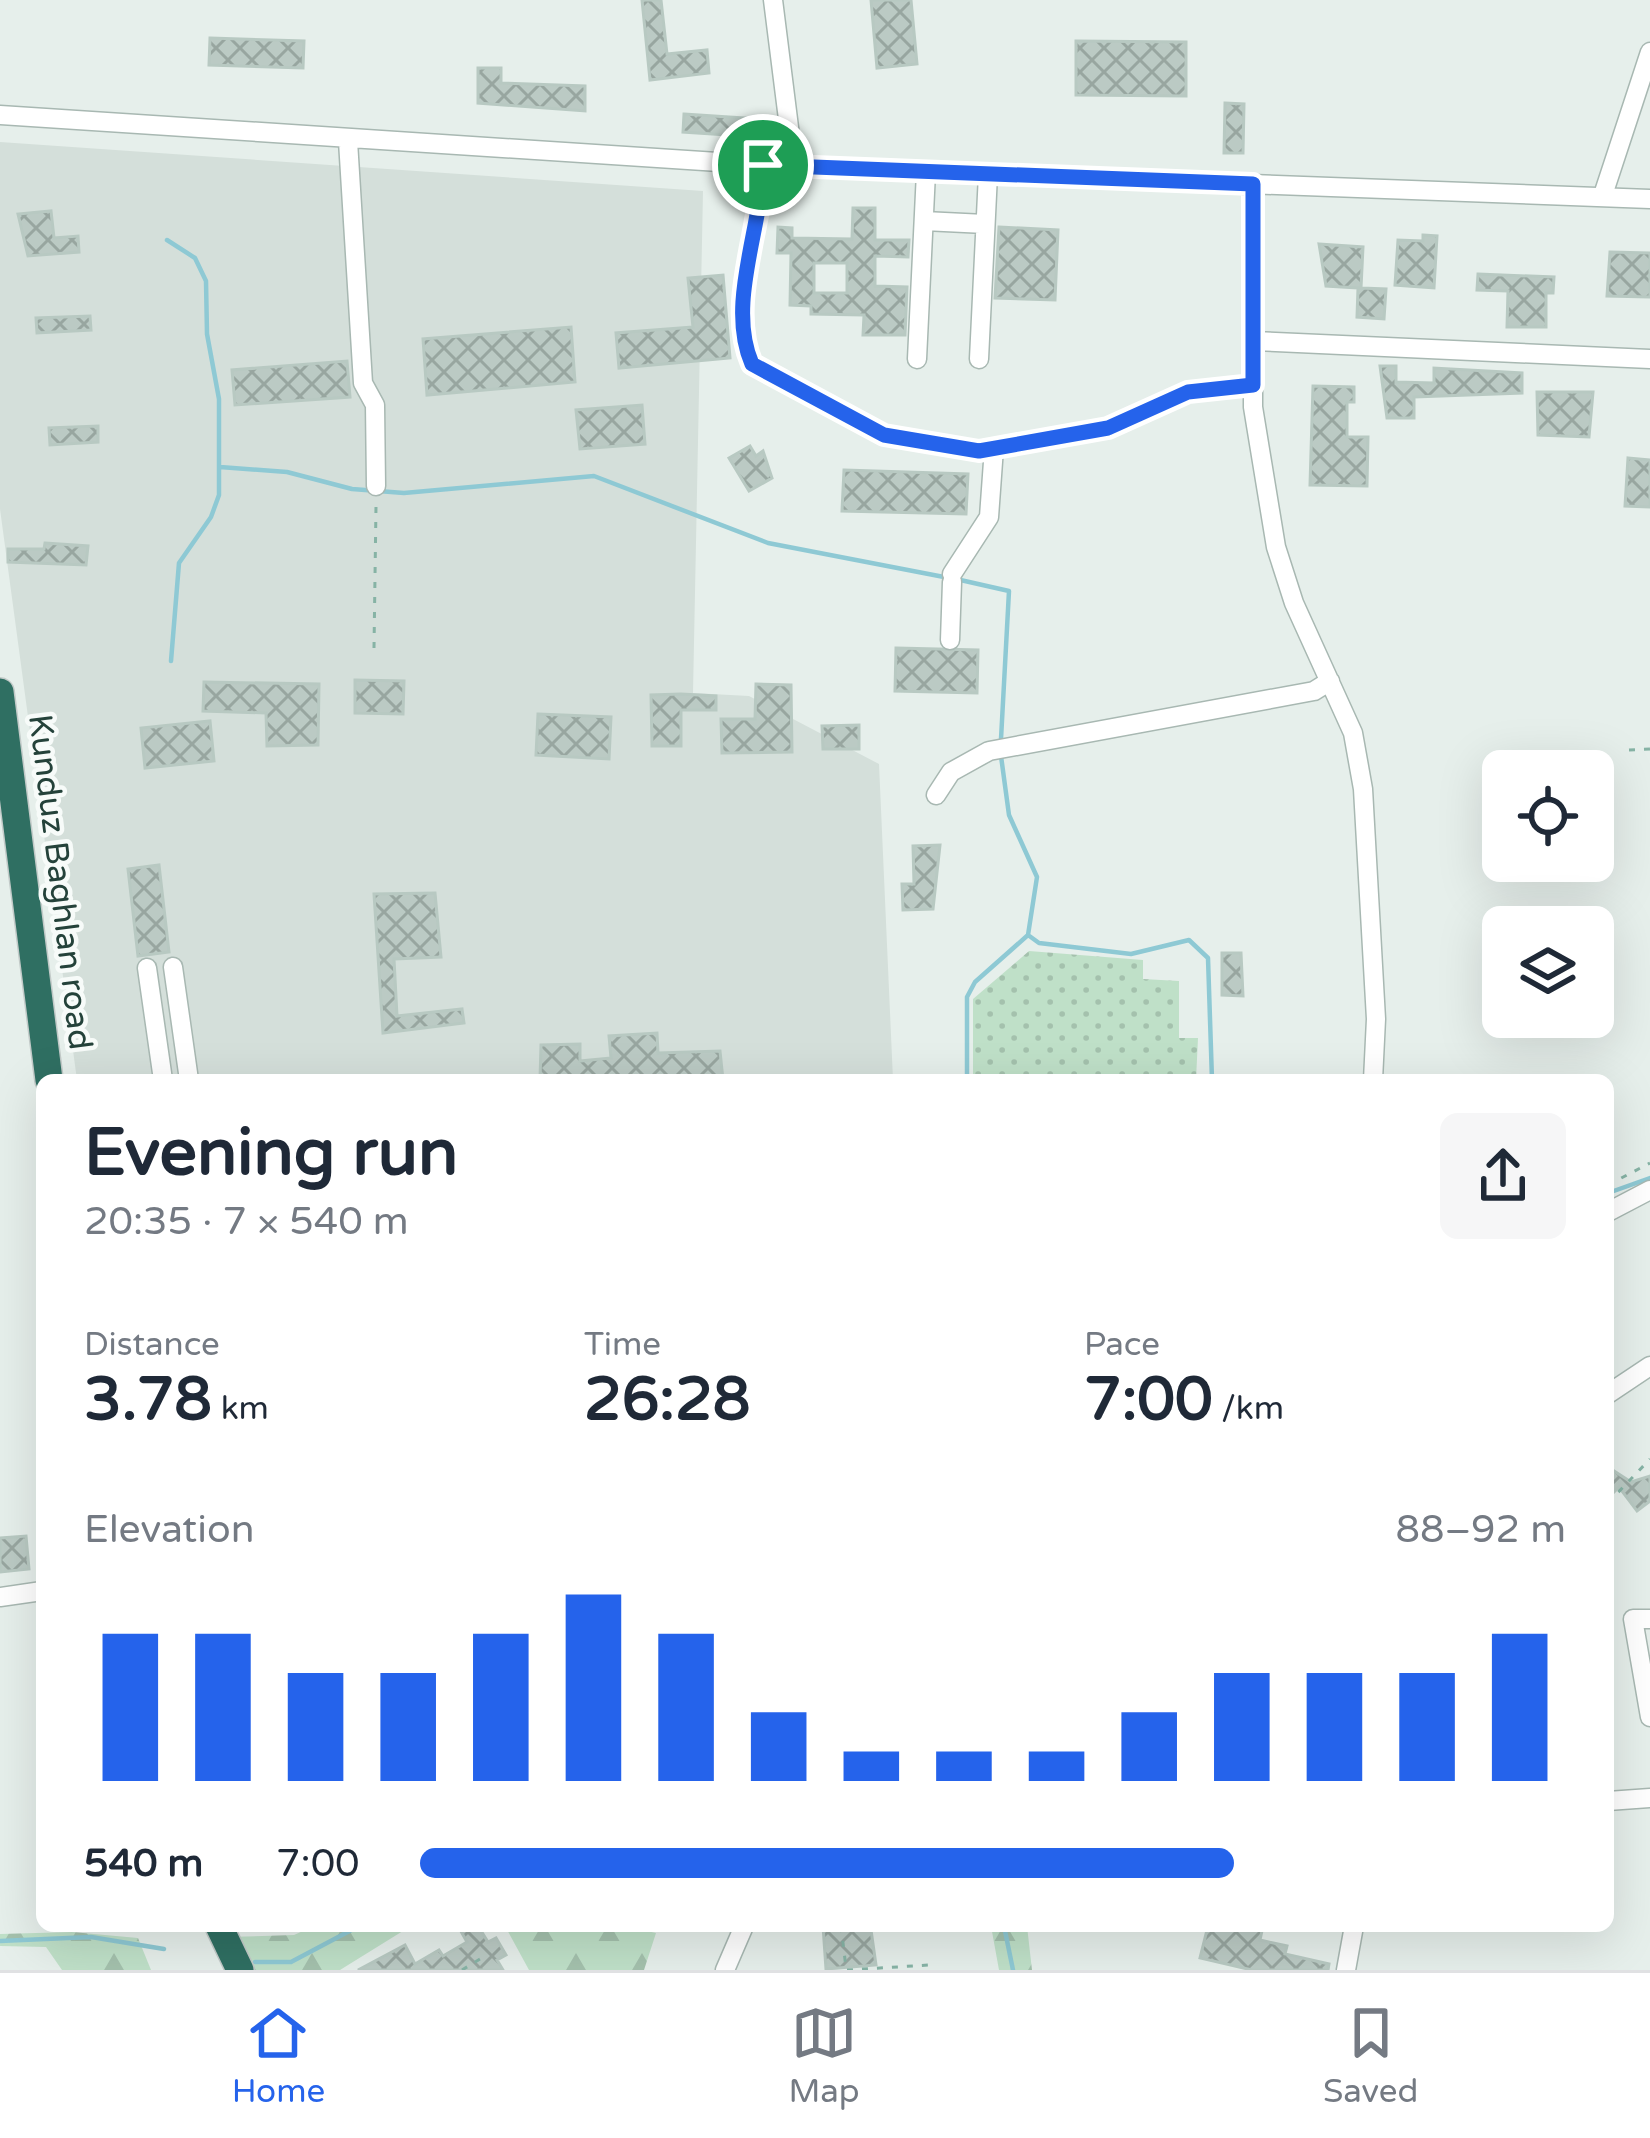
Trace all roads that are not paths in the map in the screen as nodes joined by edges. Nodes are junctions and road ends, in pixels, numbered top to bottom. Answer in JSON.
{"nodes":[{"id":1,"x":773,"y":0,"type":"edge"},
{"id":2,"x":1650,"y":52,"type":"edge"},
{"id":3,"x":0,"y":115,"type":"edge"},
{"id":4,"x":348,"y":141,"type":"junction"},
{"id":5,"x":763,"y":165,"type":"junction"},
{"id":6,"x":794,"y":167,"type":"junction"},
{"id":7,"x":926,"y":172,"type":"junction"},
{"id":8,"x":988,"y":174,"type":"junction"},
{"id":9,"x":1253,"y":184,"type":"junction"},
{"id":10,"x":1604,"y":195,"type":"junction"},
{"id":11,"x":1650,"y":199,"type":"edge"},
{"id":12,"x":924,"y":221,"type":"junction"},
{"id":13,"x":986,"y":224,"type":"junction"},
{"id":14,"x":1253,"y":340,"type":"junction"},
{"id":15,"x":916,"y":359,"type":"dead end"},
{"id":16,"x":979,"y":359,"type":"dead end"},
{"id":17,"x":1650,"y":359,"type":"edge"},
{"id":18,"x":1253,"y":385,"type":"junction"},
{"id":19,"x":994,"y":448,"type":"junction"},
{"id":20,"x":376,"y":493,"type":"road end"},
{"id":21,"x":950,"y":640,"type":"dead end"},
{"id":22,"x":1330,"y":681,"type":"junction"},
{"id":23,"x":0,"y":692,"type":"edge"},
{"id":24,"x":3,"y":734,"type":"edge"},
{"id":25,"x":935,"y":795,"type":"dead end"},
{"id":26,"x":173,"y":967,"type":"dead end"},
{"id":27,"x":147,"y":968,"type":"dead end"},
{"id":28,"x":49,"y":1074,"type":"edge"},
{"id":29,"x":162,"y":1074,"type":"edge"},
{"id":30,"x":189,"y":1074,"type":"edge"},
{"id":31,"x":1373,"y":1074,"type":"edge"},
{"id":32,"x":1650,"y":1190,"type":"edge"},
{"id":33,"x":1614,"y":1209,"type":"edge"},
{"id":34,"x":1650,"y":1366,"type":"edge"},
{"id":35,"x":1614,"y":1390,"type":"edge"},
{"id":36,"x":36,"y":1592,"type":"edge"},
{"id":37,"x":0,"y":1597,"type":"edge"},
{"id":38,"x":1650,"y":1619,"type":"edge"},
{"id":39,"x":1650,"y":1717,"type":"edge"},
{"id":40,"x":1650,"y":1798,"type":"edge"},
{"id":41,"x":1614,"y":1801,"type":"edge"},
{"id":42,"x":222,"y":1932,"type":"edge"},
{"id":43,"x":741,"y":1932,"type":"edge"},
{"id":44,"x":1354,"y":1932,"type":"edge"},
{"id":45,"x":1352,"y":1967,"type":"edge"},
{"id":46,"x":240,"y":1970,"type":"edge"},
{"id":47,"x":725,"y":1970,"type":"edge"}],
"edges":[{"from":1,"to":6,"type":"street"},
{"from":2,"to":10,"type":"street"},
{"from":3,"to":4,"type":"street"},
{"from":4,"to":5,"type":"street"},
{"from":4,"to":20,"type":"street"},
{"from":5,"to":6,"type":"street"},
{"from":5,"to":19,"type":"street"},
{"from":6,"to":7,"type":"street"},
{"from":7,"to":8,"type":"street"},
{"from":7,"to":12,"type":"street"},
{"from":8,"to":9,"type":"street"},
{"from":8,"to":13,"type":"street"},
{"from":9,"to":10,"type":"street"},
{"from":9,"to":14,"type":"street"},
{"from":10,"to":11,"type":"street"},
{"from":12,"to":13,"type":"street"},
{"from":12,"to":15,"type":"street"},
{"from":13,"to":16,"type":"street"},
{"from":14,"to":17,"type":"street"},
{"from":14,"to":18,"type":"street"},
{"from":18,"to":19,"type":"street"},
{"from":18,"to":22,"type":"street"},
{"from":19,"to":21,"type":"street"},
{"from":22,"to":25,"type":"street"},
{"from":22,"to":31,"type":"street"},
{"from":23,"to":24,"type":"highway","name":"Kunduz Baghlan road"},
{"from":24,"to":28,"type":"highway","name":"Kunduz Baghlan road"},
{"from":26,"to":30,"type":"street"},
{"from":27,"to":29,"type":"street"},
{"from":32,"to":33,"type":"street"},
{"from":34,"to":35,"type":"street"},
{"from":36,"to":37,"type":"street"},
{"from":38,"to":39,"type":"street"},
{"from":40,"to":41,"type":"street"},
{"from":42,"to":46,"type":"highway"},
{"from":43,"to":47,"type":"street"},
{"from":44,"to":45,"type":"street"}]}
